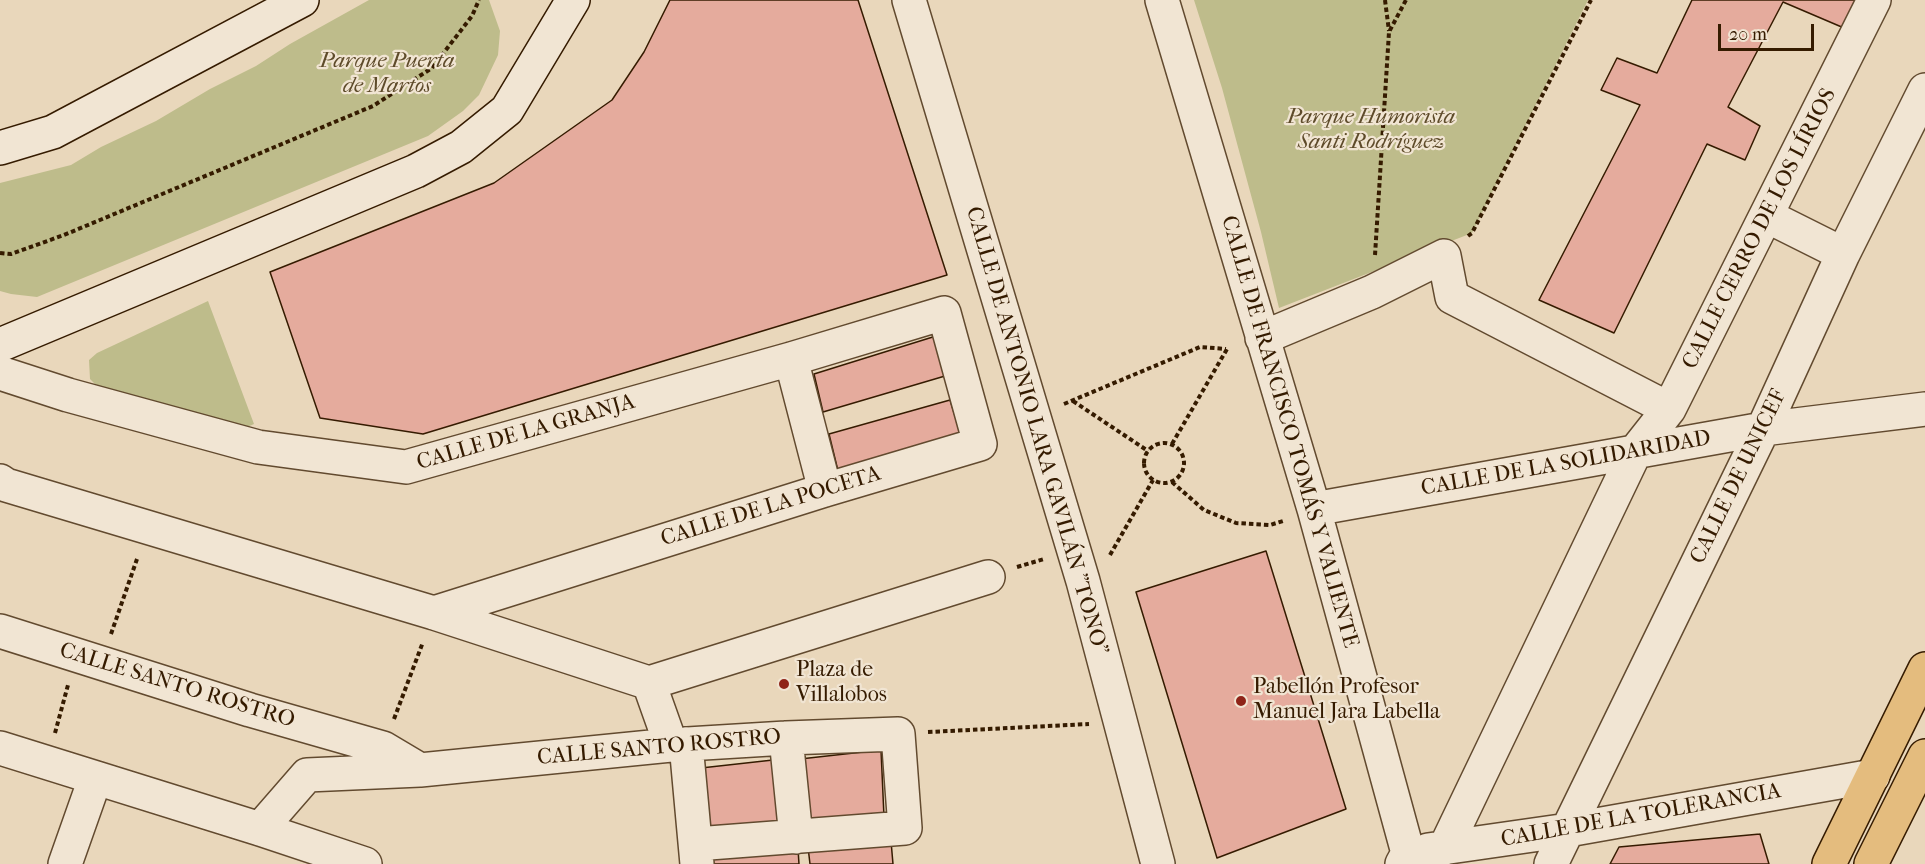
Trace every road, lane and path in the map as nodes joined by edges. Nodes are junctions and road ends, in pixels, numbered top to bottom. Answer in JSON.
{"nodes":[{"id":1,"x":302,"y":0,"type":"edge"},
{"id":2,"x":479,"y":0,"type":"edge"},
{"id":3,"x":572,"y":0,"type":"edge"},
{"id":4,"x":577,"y":0,"type":"edge"},
{"id":5,"x":909,"y":0,"type":"edge"},
{"id":6,"x":1162,"y":0,"type":"edge"},
{"id":7,"x":1385,"y":0,"type":"edge"},
{"id":8,"x":1406,"y":0,"type":"edge"},
{"id":9,"x":1591,"y":0,"type":"edge"},
{"id":10,"x":1874,"y":0,"type":"edge"},
{"id":11,"x":1389,"y":32,"type":"junction"},
{"id":12,"x":1925,"y":90,"type":"edge"},
{"id":13,"x":0,"y":148,"type":"edge"},
{"id":14,"x":1767,"y":216,"type":"junction"},
{"id":15,"x":0,"y":253,"type":"edge"},
{"id":16,"x":1843,"y":254,"type":"junction"},
{"id":17,"x":1444,"y":256,"type":"junction"},
{"id":18,"x":1372,"y":292,"type":"junction"},
{"id":19,"x":944,"y":313,"type":"joint"},
{"id":20,"x":1262,"y":338,"type":"junction"},
{"id":21,"x":0,"y":345,"type":"edge"},
{"id":22,"x":1226,"y":350,"type":"junction"},
{"id":23,"x":791,"y":359,"type":"junction"},
{"id":24,"x":0,"y":373,"type":"edge"},
{"id":25,"x":1072,"y":400,"type":"junction"},
{"id":26,"x":1670,"y":409,"type":"junction"},
{"id":27,"x":1925,"y":409,"type":"edge"},
{"id":28,"x":1034,"y":416,"type":"junction"},
{"id":29,"x":1764,"y":429,"type":"junction"},
{"id":30,"x":1172,"y":444,"type":"junction"},
{"id":31,"x":1148,"y":451,"type":"junction"},
{"id":32,"x":1635,"y":452,"type":"junction"},
{"id":33,"x":1153,"y":480,"type":"junction"},
{"id":34,"x":0,"y":481,"type":"edge"},
{"id":35,"x":1172,"y":482,"type":"junction"},
{"id":36,"x":825,"y":490,"type":"junction"},
{"id":37,"x":1314,"y":509,"type":"junction"},
{"id":38,"x":148,"y":527,"type":"junction"},
{"id":39,"x":1073,"y":549,"type":"junction"},
{"id":40,"x":988,"y":577,"type":"joint"},
{"id":41,"x":1083,"y":581,"type":"junction"},
{"id":42,"x":434,"y":614,"type":"junction"},
{"id":43,"x":0,"y":631,"type":"edge"},
{"id":44,"x":89,"y":659,"type":"junction"},
{"id":45,"x":1925,"y":669,"type":"edge"},
{"id":46,"x":649,"y":683,"type":"junction"},
{"id":47,"x":1120,"y":723,"type":"junction"},
{"id":48,"x":898,"y":734,"type":"junction"},
{"id":49,"x":786,"y":738,"type":"junction"},
{"id":50,"x":679,"y":745,"type":"junction"},
{"id":51,"x":0,"y":748,"type":"edge"},
{"id":52,"x":383,"y":748,"type":"junction"},
{"id":53,"x":1925,"y":756,"type":"edge"},
{"id":54,"x":47,"y":762,"type":"junction"},
{"id":55,"x":420,"y":770,"type":"junction"},
{"id":56,"x":1873,"y":776,"type":"junction"},
{"id":57,"x":94,"y":779,"type":"junction"},
{"id":58,"x":260,"y":829,"type":"junction"},
{"id":59,"x":1568,"y":830,"type":"junction"},
{"id":60,"x":796,"y":837,"type":"junction"},
{"id":61,"x":1445,"y":848,"type":"junction"},
{"id":62,"x":697,"y":854,"type":"edge"},
{"id":63,"x":1405,"y":859,"type":"edge"},
{"id":64,"x":65,"y":864,"type":"edge"},
{"id":65,"x":365,"y":864,"type":"edge"},
{"id":66,"x":1158,"y":864,"type":"edge"},
{"id":67,"x":1551,"y":864,"type":"edge"},
{"id":68,"x":1829,"y":864,"type":"edge"},
{"id":69,"x":1870,"y":864,"type":"edge"}],
"edges":[{"from":1,"to":13,"type":"street"},
{"from":2,"to":15,"type":"path"},
{"from":3,"to":4,"type":"street"},
{"from":3,"to":21,"type":"street"},
{"from":5,"to":28,"type":"street","name":"CALLE DE ANTONIO LARA GAVILÁN \"TONO\""},
{"from":6,"to":20,"type":"street","name":"CALLE DE FRANCISCO TOMÁS Y VALIENTE"},
{"from":7,"to":11,"type":"path"},
{"from":8,"to":11,"type":"path"},
{"from":9,"to":17,"type":"path"},
{"from":10,"to":14,"type":"street","name":"CALLE CERRO DE LOS LÍRIOS"},
{"from":11,"to":18,"type":"path"},
{"from":12,"to":16,"type":"street","name":"CALLE DE UNICEF"},
{"from":14,"to":16,"type":"street"},
{"from":14,"to":26,"type":"street","name":"CALLE CERRO DE LOS LÍRIOS"},
{"from":16,"to":29,"type":"street","name":"CALLE DE UNICEF"},
{"from":17,"to":18,"type":"street"},
{"from":17,"to":26,"type":"street"},
{"from":18,"to":20,"type":"street"},
{"from":19,"to":23,"type":"street","name":"CALLE DE LA GRANJA"},
{"from":19,"to":36,"type":"street","name":"CALLE DE LA POCETA"},
{"from":20,"to":22,"type":"path"},
{"from":20,"to":37,"type":"street","name":"CALLE DE FRANCISCO TOMÁS Y VALIENTE"},
{"from":22,"to":25,"type":"path"},
{"from":22,"to":30,"type":"path"},
{"from":23,"to":24,"type":"street","name":"CALLE DE LA GRANJA"},
{"from":23,"to":36,"type":"street"},
{"from":25,"to":28,"type":"path"},
{"from":25,"to":31,"type":"path"},
{"from":26,"to":32,"type":"street","name":"CALLE CERRO DE LOS LÍRIOS"},
{"from":27,"to":29,"type":"street","name":"CALLE DE LA SOLIDARIDAD"},
{"from":28,"to":39,"type":"street","name":"CALLE DE ANTONIO LARA GAVILÁN \"TONO\""},
{"from":29,"to":32,"type":"street","name":"CALLE DE LA SOLIDARIDAD"},
{"from":29,"to":59,"type":"street","name":"CALLE DE UNICEF"},
{"from":30,"to":31,"type":"path"},
{"from":30,"to":35,"type":"path"},
{"from":31,"to":33,"type":"path"},
{"from":32,"to":37,"type":"street","name":"CALLE DE LA SOLIDARIDAD"},
{"from":32,"to":61,"type":"street","name":"CALLE CERRO DE LOS LÍRIOS"},
{"from":33,"to":35,"type":"path"},
{"from":33,"to":41,"type":"path"},
{"from":34,"to":38,"type":"street"},
{"from":35,"to":37,"type":"path"},
{"from":36,"to":42,"type":"street","name":"CALLE DE LA POCETA"},
{"from":37,"to":63,"type":"street","name":"CALLE DE FRANCISCO TOMÁS Y VALIENTE"},
{"from":38,"to":42,"type":"street"},
{"from":38,"to":44,"type":"path"},
{"from":39,"to":40,"type":"path"},
{"from":39,"to":41,"type":"street","name":"CALLE DE ANTONIO LARA GAVILÁN \"TONO\""},
{"from":40,"to":46,"type":"street"},
{"from":41,"to":47,"type":"street","name":"CALLE DE ANTONIO LARA GAVILÁN \"TONO\""},
{"from":42,"to":46,"type":"street"},
{"from":42,"to":52,"type":"path"},
{"from":43,"to":44,"type":"street","name":"CALLE SANTO ROSTRO"},
{"from":44,"to":52,"type":"street","name":"CALLE SANTO ROSTRO"},
{"from":44,"to":54,"type":"path"},
{"from":45,"to":56,"type":"main road"},
{"from":46,"to":50,"type":"street"},
{"from":47,"to":48,"type":"path"},
{"from":47,"to":66,"type":"street","name":"CALLE DE ANTONIO LARA GAVILÁN \"TONO\""},
{"from":48,"to":49,"type":"street","name":"CALLE SANTO ROSTRO"},
{"from":48,"to":60,"type":"street"},
{"from":49,"to":50,"type":"street","name":"CALLE SANTO ROSTRO"},
{"from":49,"to":60,"type":"street"},
{"from":50,"to":55,"type":"street","name":"CALLE SANTO ROSTRO"},
{"from":50,"to":62,"type":"street"},
{"from":51,"to":54,"type":"street"},
{"from":52,"to":55,"type":"street","name":"CALLE SANTO ROSTRO"},
{"from":53,"to":69,"type":"main road"},
{"from":54,"to":57,"type":"street"},
{"from":55,"to":58,"type":"street","name":"CALLE SANTO ROSTRO"},
{"from":56,"to":59,"type":"street","name":"CALLE DE LA TOLERANCIA"},
{"from":56,"to":68,"type":"main road"},
{"from":57,"to":58,"type":"street"},
{"from":57,"to":64,"type":"street"},
{"from":58,"to":65,"type":"street"},
{"from":59,"to":61,"type":"street","name":"CALLE DE LA TOLERANCIA"},
{"from":59,"to":67,"type":"street","name":"CALLE DE UNICEF"},
{"from":60,"to":62,"type":"street"},
{"from":61,"to":63,"type":"street","name":"CALLE DE LA TOLERANCIA"}]}
